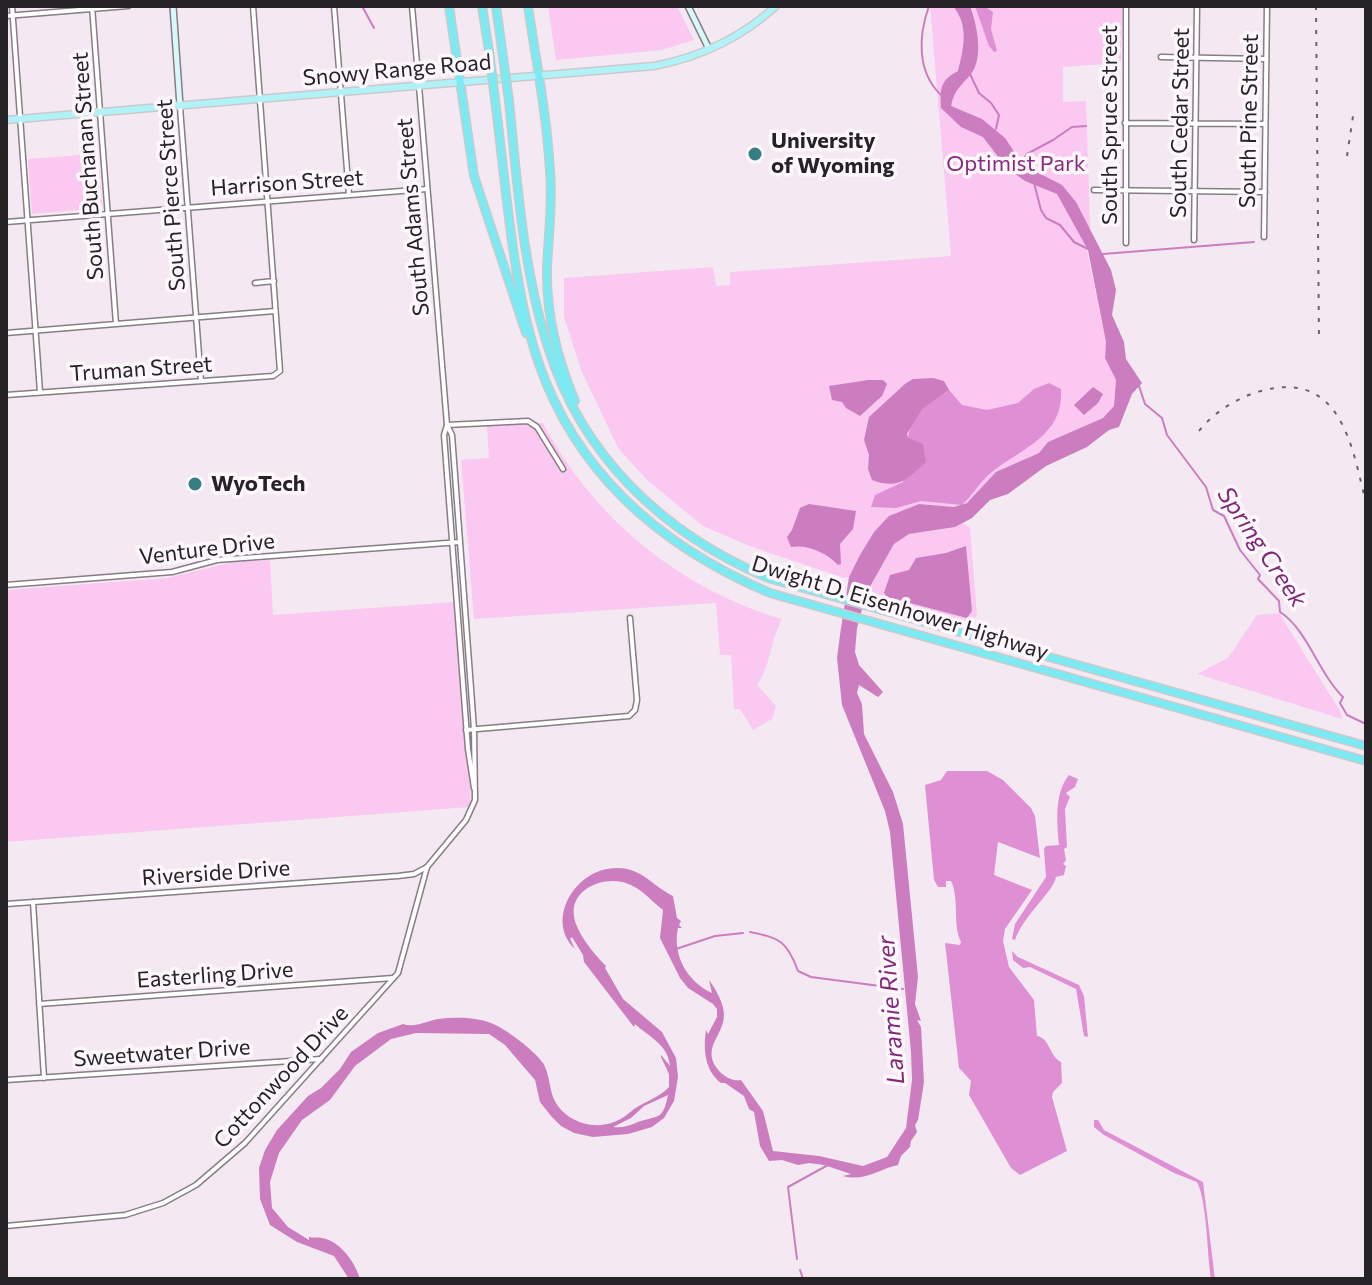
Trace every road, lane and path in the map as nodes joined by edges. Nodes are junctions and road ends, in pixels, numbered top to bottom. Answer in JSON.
{"nodes":[{"id":1,"x":12,"y":6,"type":"edge"},
{"id":2,"x":128,"y":6,"type":"edge"},
{"id":3,"x":173,"y":6,"type":"edge"},
{"id":4,"x":253,"y":6,"type":"edge"},
{"id":5,"x":334,"y":6,"type":"edge"},
{"id":6,"x":412,"y":6,"type":"edge"},
{"id":7,"x":449,"y":6,"type":"edge"},
{"id":8,"x":482,"y":6,"type":"edge"},
{"id":9,"x":496,"y":6,"type":"edge"},
{"id":10,"x":528,"y":6,"type":"edge"},
{"id":11,"x":688,"y":6,"type":"edge"},
{"id":12,"x":776,"y":6,"type":"edge"},
{"id":13,"x":1126,"y":6,"type":"edge"},
{"id":14,"x":1197,"y":6,"type":"edge"},
{"id":15,"x":1267,"y":6,"type":"edge"},
{"id":16,"x":92,"y":7,"type":"edge"},
{"id":17,"x":9,"y":16,"type":"edge"},
{"id":18,"x":709,"y":50,"type":"junction"},
{"id":19,"x":1161,"y":57,"type":"dead end"},
{"id":20,"x":1196,"y":58,"type":"junction"},
{"id":21,"x":1266,"y":59,"type":"junction"},
{"id":22,"x":539,"y":77,"type":"junction"},
{"id":23,"x":460,"y":83,"type":"junction"},
{"id":24,"x":419,"y":86,"type":"junction"},
{"id":25,"x":340,"y":93,"type":"junction"},
{"id":26,"x":260,"y":100,"type":"junction"},
{"id":27,"x":180,"y":107,"type":"junction"},
{"id":28,"x":100,"y":113,"type":"junction"},
{"id":29,"x":20,"y":119,"type":"junction"},
{"id":30,"x":6,"y":120,"type":"edge"},
{"id":31,"x":1125,"y":123,"type":"junction"},
{"id":32,"x":1196,"y":124,"type":"junction"},
{"id":33,"x":1265,"y":124,"type":"junction"},
{"id":34,"x":427,"y":189,"type":"junction"},
{"id":35,"x":1094,"y":190,"type":"dead end"},
{"id":36,"x":1125,"y":191,"type":"junction"},
{"id":37,"x":1195,"y":191,"type":"junction"},
{"id":38,"x":1265,"y":192,"type":"junction"},
{"id":39,"x":349,"y":195,"type":"junction"},
{"id":40,"x":268,"y":201,"type":"junction"},
{"id":41,"x":188,"y":207,"type":"junction"},
{"id":42,"x":108,"y":213,"type":"junction"},
{"id":43,"x":28,"y":220,"type":"junction"},
{"id":44,"x":6,"y":222,"type":"edge"},
{"id":45,"x":1264,"y":237,"type":"dead end"},
{"id":46,"x":1194,"y":240,"type":"dead end"},
{"id":47,"x":1126,"y":243,"type":"dead end"},
{"id":48,"x":274,"y":281,"type":"junction"},
{"id":49,"x":255,"y":283,"type":"dead end"},
{"id":50,"x":276,"y":311,"type":"junction"},
{"id":51,"x":196,"y":317,"type":"junction"},
{"id":52,"x":116,"y":324,"type":"junction"},
{"id":53,"x":36,"y":330,"type":"junction"},
{"id":54,"x":6,"y":333,"type":"edge"},
{"id":55,"x":538,"y":361,"type":"junction"},
{"id":56,"x":201,"y":381,"type":"junction"},
{"id":57,"x":40,"y":392,"type":"junction"},
{"id":58,"x":6,"y":395,"type":"edge"},
{"id":59,"x":447,"y":425,"type":"junction"},
{"id":60,"x":563,"y":469,"type":"dead end"},
{"id":61,"x":636,"y":492,"type":"junction"},
{"id":62,"x":452,"y":542,"type":"junction"},
{"id":63,"x":460,"y":542,"type":"junction"},
{"id":64,"x":6,"y":585,"type":"edge"},
{"id":65,"x":630,"y":618,"type":"dead end"},
{"id":66,"x":474,"y":729,"type":"junction"},
{"id":67,"x":466,"y":730,"type":"junction"},
{"id":68,"x":1366,"y":746,"type":"edge"},
{"id":69,"x":1366,"y":761,"type":"edge"},
{"id":70,"x":475,"y":790,"type":"junction"},
{"id":71,"x":471,"y":814,"type":"joint"},
{"id":72,"x":427,"y":867,"type":"junction"},
{"id":73,"x":33,"y":902,"type":"junction"},
{"id":74,"x":6,"y":904,"type":"edge"},
{"id":75,"x":393,"y":978,"type":"junction"},
{"id":76,"x":39,"y":1004,"type":"junction"},
{"id":77,"x":321,"y":1059,"type":"junction"},
{"id":78,"x":44,"y":1078,"type":"junction"},
{"id":79,"x":6,"y":1080,"type":"edge"},
{"id":80,"x":6,"y":1226,"type":"edge"}],
"edges":[{"from":1,"to":17,"type":"street"},
{"from":2,"to":16,"type":"street"},
{"from":3,"to":27,"type":"main road","name":"South Pierce Street"},
{"from":4,"to":26,"type":"street"},
{"from":5,"to":25,"type":"street"},
{"from":6,"to":24,"type":"street","name":"South Adams Street"},
{"from":7,"to":23,"type":"highway"},
{"from":8,"to":55,"type":"highway","name":"Dwight D. Eisenhower Highway","bridge":true},
{"from":9,"to":61,"type":"highway","name":"Dwight D. Eisenhower Highway","bridge":true},
{"from":10,"to":22,"type":"highway"},
{"from":11,"to":18,"type":"main road"},
{"from":12,"to":18,"type":"main road","name":"Snowy Range Road"},
{"from":13,"to":31,"type":"street","name":"South Spruce Street"},
{"from":14,"to":20,"type":"street","name":"South Cedar Street"},
{"from":15,"to":21,"type":"street","name":"South Pine Street"},
{"from":16,"to":17,"type":"street"},
{"from":16,"to":28,"type":"street","name":"South Buchanan Street"},
{"from":17,"to":29,"type":"street"},
{"from":18,"to":22,"type":"main road","name":"Snowy Range Road"},
{"from":19,"to":20,"type":"street"},
{"from":20,"to":21,"type":"street"},
{"from":20,"to":32,"type":"street","name":"South Cedar Street"},
{"from":21,"to":33,"type":"street","name":"South Pine Street"},
{"from":22,"to":23,"type":"main road","name":"Snowy Range Road"},
{"from":22,"to":61,"type":"highway"},
{"from":23,"to":24,"type":"main road","name":"Snowy Range Road"},
{"from":23,"to":55,"type":"highway"},
{"from":24,"to":25,"type":"main road","name":"Snowy Range Road"},
{"from":24,"to":34,"type":"street","name":"South Adams Street"},
{"from":25,"to":26,"type":"main road","name":"Snowy Range Road"},
{"from":25,"to":39,"type":"street"},
{"from":26,"to":27,"type":"main road","name":"Snowy Range Road"},
{"from":26,"to":40,"type":"street"},
{"from":27,"to":28,"type":"main road","name":"Snowy Range Road"},
{"from":27,"to":41,"type":"street","name":"South Pierce Street"},
{"from":28,"to":29,"type":"main road","name":"Snowy Range Road"},
{"from":28,"to":42,"type":"street","name":"South Buchanan Street"},
{"from":29,"to":30,"type":"main road","name":"Snowy Range Road"},
{"from":29,"to":43,"type":"street"},
{"from":31,"to":32,"type":"street"},
{"from":31,"to":36,"type":"street","name":"South Spruce Street"},
{"from":32,"to":33,"type":"street"},
{"from":32,"to":37,"type":"street","name":"South Cedar Street"},
{"from":33,"to":38,"type":"street","name":"South Pine Street"},
{"from":34,"to":39,"type":"street","name":"Harrison Street"},
{"from":34,"to":59,"type":"street","name":"South Adams Street"},
{"from":35,"to":36,"type":"street"},
{"from":36,"to":37,"type":"street"},
{"from":36,"to":47,"type":"street","name":"South Spruce Street"},
{"from":37,"to":38,"type":"street"},
{"from":37,"to":46,"type":"street","name":"South Cedar Street"},
{"from":38,"to":45,"type":"street","name":"South Pine Street"},
{"from":39,"to":40,"type":"street","name":"Harrison Street"},
{"from":40,"to":41,"type":"street","name":"Harrison Street"},
{"from":40,"to":48,"type":"street"},
{"from":41,"to":42,"type":"street","name":"Harrison Street"},
{"from":41,"to":51,"type":"street","name":"South Pierce Street"},
{"from":42,"to":43,"type":"street","name":"Harrison Street"},
{"from":42,"to":52,"type":"street","name":"South Buchanan Street"},
{"from":43,"to":44,"type":"street","name":"Harrison Street"},
{"from":43,"to":53,"type":"street"},
{"from":48,"to":49,"type":"street"},
{"from":48,"to":50,"type":"street"},
{"from":50,"to":51,"type":"street"},
{"from":50,"to":56,"type":"street","name":"Truman Street"},
{"from":51,"to":52,"type":"street"},
{"from":51,"to":56,"type":"street","name":"South Pierce Street"},
{"from":52,"to":53,"type":"street"},
{"from":53,"to":54,"type":"street"},
{"from":53,"to":57,"type":"street"},
{"from":55,"to":69,"type":"highway","name":"Dwight D. Eisenhower Highway"},
{"from":56,"to":57,"type":"street","name":"Truman Street"},
{"from":57,"to":58,"type":"street","name":"Truman Street"},
{"from":59,"to":60,"type":"street"},
{"from":59,"to":62,"type":"street","name":"South Adams Street"},
{"from":59,"to":63,"type":"street","name":"South Adams Street"},
{"from":61,"to":68,"type":"highway","name":"Dwight D. Eisenhower Highway"},
{"from":62,"to":63,"type":"street","name":"Venture Drive"},
{"from":62,"to":64,"type":"street","name":"Venture Drive"},
{"from":62,"to":67,"type":"street","name":"South Adams Street"},
{"from":63,"to":66,"type":"street","name":"South Adams Street"},
{"from":65,"to":66,"type":"street"},
{"from":66,"to":67,"type":"street"},
{"from":66,"to":70,"type":"street","name":"South Adams Street"},
{"from":67,"to":70,"type":"street","name":"South Adams Street"},
{"from":70,"to":71,"type":"street","name":"South Adams Street"},
{"from":71,"to":72,"type":"street","name":"Cottonwood Drive"},
{"from":72,"to":73,"type":"street","name":"Riverside Drive"},
{"from":72,"to":75,"type":"street","name":"Cottonwood Drive"},
{"from":73,"to":74,"type":"street","name":"Riverside Drive"},
{"from":73,"to":76,"type":"street"},
{"from":75,"to":76,"type":"street","name":"Easterling Drive"},
{"from":75,"to":77,"type":"street","name":"Cottonwood Drive"},
{"from":76,"to":78,"type":"street"},
{"from":77,"to":78,"type":"street","name":"Sweetwater Drive"},
{"from":77,"to":80,"type":"street","name":"Cottonwood Drive"},
{"from":78,"to":79,"type":"street","name":"Sweetwater Drive"}]}
